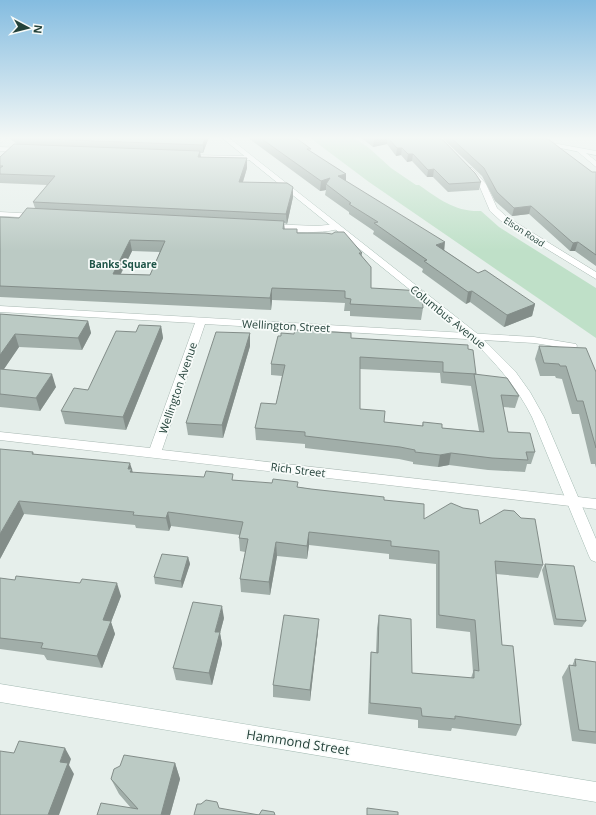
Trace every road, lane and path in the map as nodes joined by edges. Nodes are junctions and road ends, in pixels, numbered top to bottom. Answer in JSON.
{"nodes":[{"id":1,"x":272,"y":175,"type":"edge"},
{"id":2,"x":473,"y":175,"type":"edge"},
{"id":3,"x":0,"y":214,"type":"edge"},
{"id":4,"x":47,"y":216,"type":"edge"},
{"id":5,"x":260,"y":227,"type":"edge"},
{"id":6,"x":338,"y":227,"type":"junction"},
{"id":7,"x":596,"y":276,"type":"edge"},
{"id":8,"x":0,"y":309,"type":"edge"},
{"id":9,"x":201,"y":321,"type":"junction"},
{"id":10,"x":475,"y":337,"type":"junction"},
{"id":11,"x":572,"y":346,"type":"edge"},
{"id":12,"x":0,"y":436,"type":"edge"},
{"id":13,"x":154,"y":454,"type":"junction"},
{"id":14,"x":574,"y":502,"type":"junction"},
{"id":15,"x":596,"y":504,"type":"edge"},
{"id":16,"x":596,"y":556,"type":"edge"},
{"id":17,"x":0,"y":693,"type":"edge"},
{"id":18,"x":596,"y":792,"type":"edge"}],
"edges":[{"from":1,"to":6,"type":"street","name":"Columbus Avenue"},
{"from":2,"to":7,"type":"street","name":"Elson Road"},
{"from":3,"to":4,"type":"street"},
{"from":5,"to":6,"type":"street"},
{"from":6,"to":10,"type":"street","name":"Columbus Avenue"},
{"from":8,"to":9,"type":"street","name":"Wellington Street"},
{"from":9,"to":10,"type":"street","name":"Wellington Street"},
{"from":9,"to":13,"type":"street","name":"Wellington Avenue"},
{"from":10,"to":11,"type":"street","name":"Wellington Street"},
{"from":10,"to":14,"type":"street","name":"Columbus Avenue"},
{"from":12,"to":13,"type":"street","name":"Rich Street"},
{"from":13,"to":14,"type":"street","name":"Rich Street"},
{"from":14,"to":15,"type":"street","name":"Rich Street"},
{"from":14,"to":16,"type":"street","name":"Columbus Avenue"},
{"from":17,"to":18,"type":"street","name":"Hammond Street"}]}
